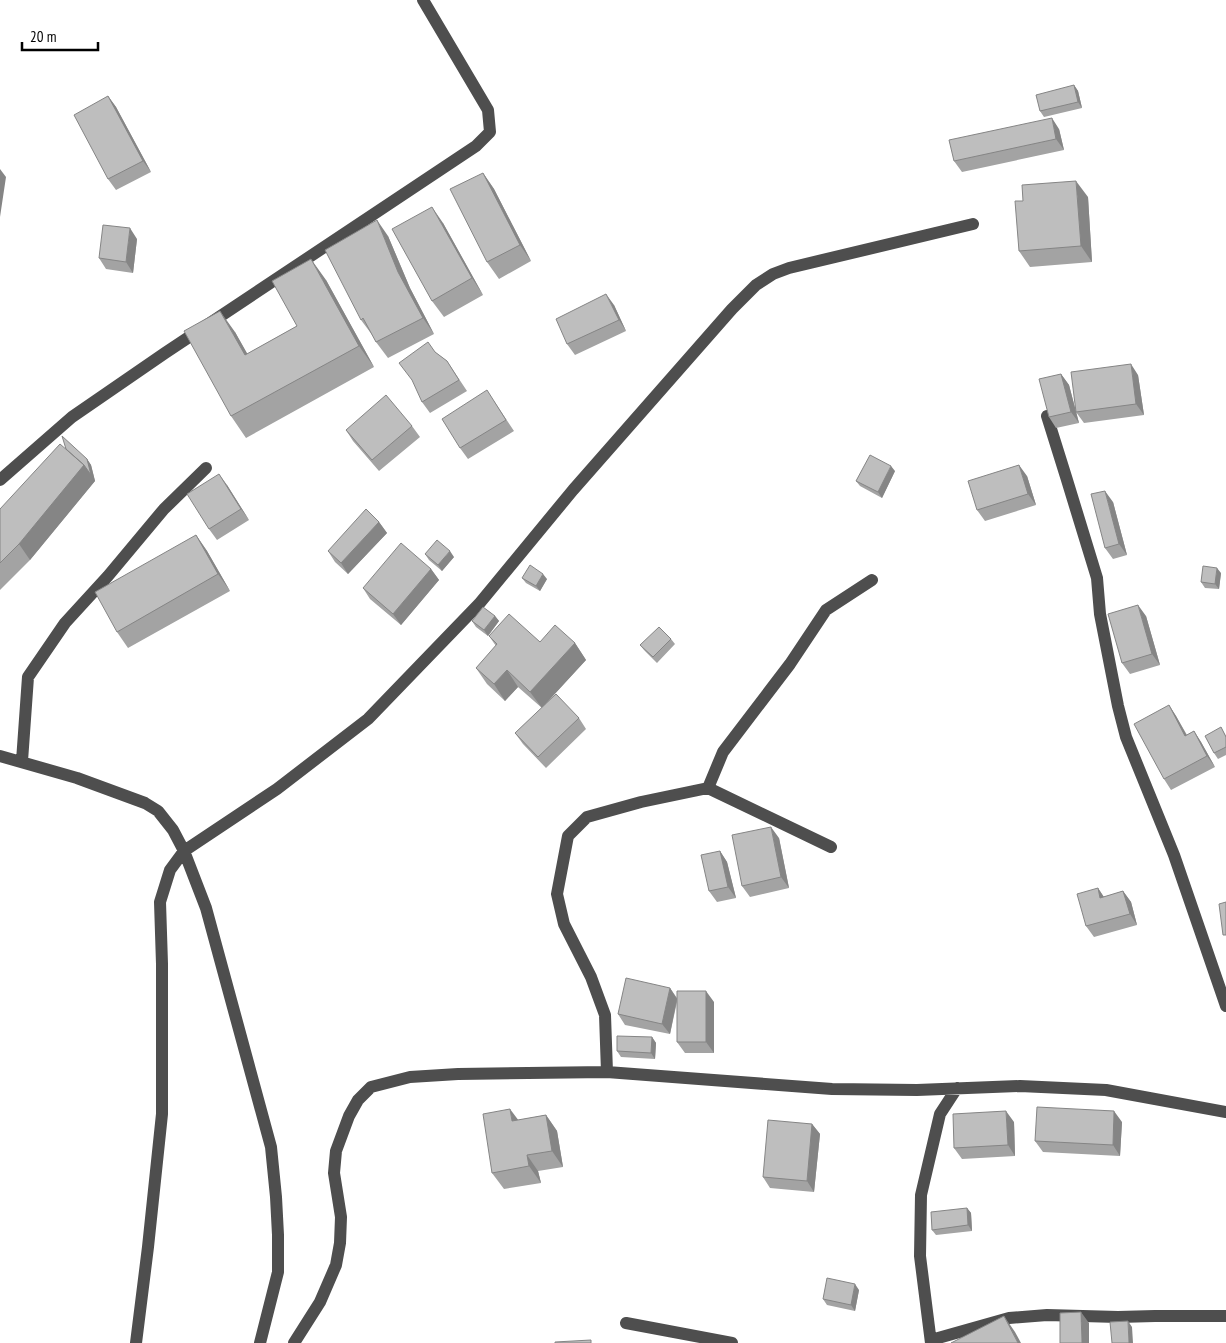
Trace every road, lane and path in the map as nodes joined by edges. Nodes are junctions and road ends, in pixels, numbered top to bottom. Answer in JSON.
{"nodes":[{"id":1,"x":423,"y":0,"type":"edge"},
{"id":2,"x":973,"y":224,"type":"dead end"},
{"id":3,"x":1047,"y":416,"type":"edge"},
{"id":4,"x":206,"y":468,"type":"dead end"},
{"id":5,"x":0,"y":480,"type":"edge"},
{"id":6,"x":872,"y":580,"type":"dead end"},
{"id":7,"x":0,"y":756,"type":"edge"},
{"id":8,"x":22,"y":761,"type":"junction"},
{"id":9,"x":708,"y":788,"type":"junction"},
{"id":10,"x":831,"y":847,"type":"dead end"},
{"id":11,"x":184,"y":851,"type":"junction"},
{"id":12,"x":1226,"y":1006,"type":"edge"},
{"id":13,"x":606,"y":1072,"type":"junction"},
{"id":14,"x":957,"y":1088,"type":"junction"},
{"id":15,"x":1226,"y":1112,"type":"edge"},
{"id":16,"x":1226,"y":1316,"type":"edge"},
{"id":17,"x":626,"y":1323,"type":"dead end"},
{"id":18,"x":931,"y":1342,"type":"edge"},
{"id":19,"x":136,"y":1343,"type":"edge"},
{"id":20,"x":260,"y":1343,"type":"edge"},
{"id":21,"x":294,"y":1343,"type":"edge"},
{"id":22,"x":732,"y":1343,"type":"edge"}],
"edges":[{"from":1,"to":5,"type":"street"},
{"from":2,"to":11,"type":"street"},
{"from":3,"to":12,"type":"street"},
{"from":4,"to":8,"type":"street"},
{"from":6,"to":9,"type":"street"},
{"from":7,"to":8,"type":"street"},
{"from":8,"to":11,"type":"street"},
{"from":9,"to":10,"type":"street"},
{"from":9,"to":13,"type":"street"},
{"from":11,"to":19,"type":"street"},
{"from":11,"to":20,"type":"street"},
{"from":13,"to":14,"type":"street"},
{"from":13,"to":21,"type":"street"},
{"from":14,"to":15,"type":"street"},
{"from":14,"to":18,"type":"street"},
{"from":16,"to":18,"type":"street"},
{"from":17,"to":22,"type":"street"}]}
